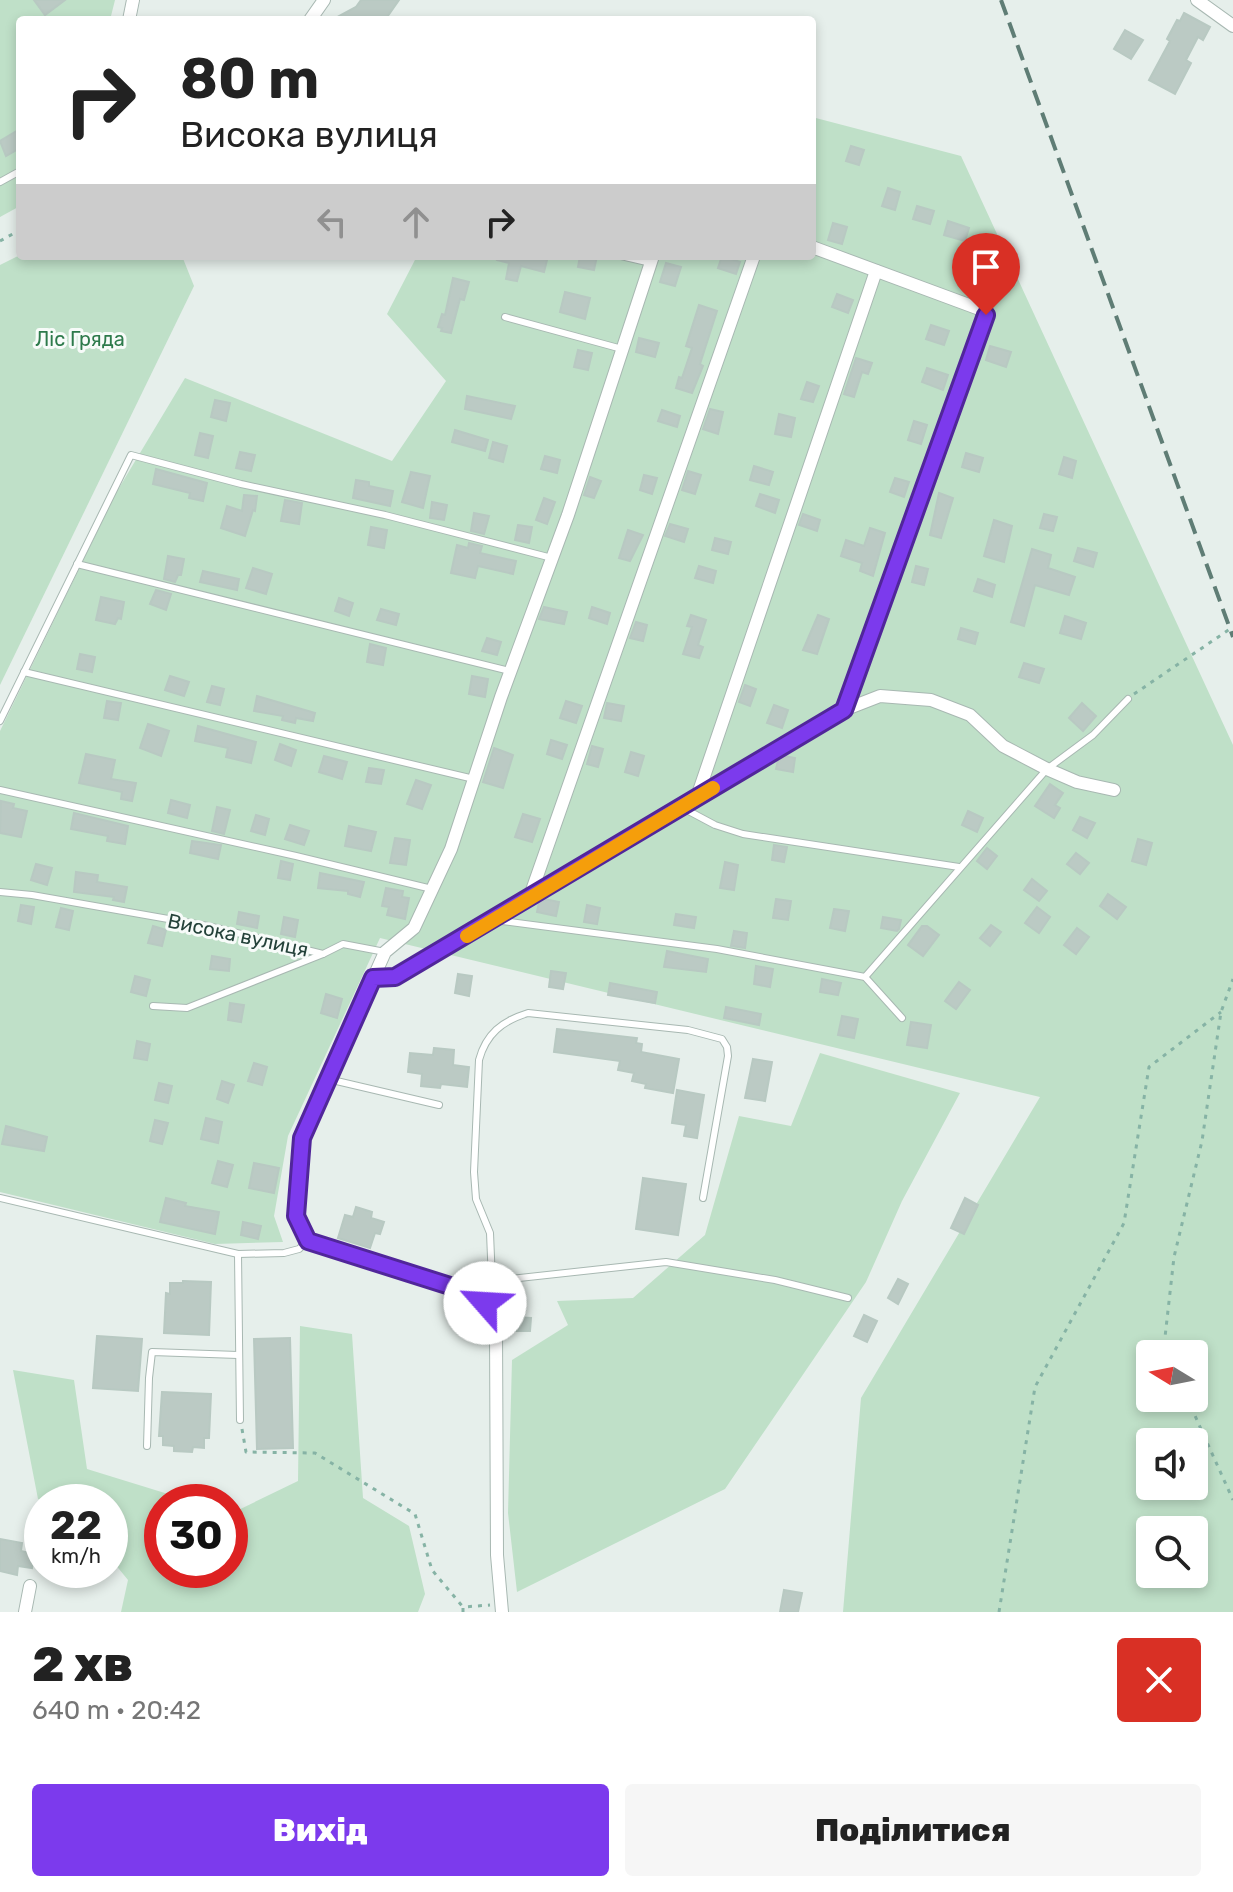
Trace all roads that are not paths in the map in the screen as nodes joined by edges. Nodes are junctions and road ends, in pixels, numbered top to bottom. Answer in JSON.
{"nodes":[{"id":1,"x":1197,"y":0,"type":"edge"},
{"id":2,"x":1233,"y":26,"type":"edge"},
{"id":3,"x":816,"y":248,"type":"edge"},
{"id":4,"x":652,"y":260,"type":"edge"},
{"id":5,"x":753,"y":260,"type":"edge"},
{"id":6,"x":876,"y":271,"type":"junction"},
{"id":7,"x":505,"y":317,"type":"dead end"},
{"id":8,"x":622,"y":349,"type":"junction"},
{"id":9,"x":552,"y":558,"type":"junction"},
{"id":10,"x":77,"y":564,"type":"junction"},
{"id":11,"x":510,"y":671,"type":"junction"},
{"id":12,"x":24,"y":672,"type":"junction"},
{"id":13,"x":1128,"y":699,"type":"road end"},
{"id":14,"x":844,"y":710,"type":"junction"},
{"id":15,"x":0,"y":721,"type":"edge"},
{"id":16,"x":1047,"y":769,"type":"junction"},
{"id":17,"x":474,"y":779,"type":"junction"},
{"id":18,"x":0,"y":790,"type":"edge"},
{"id":19,"x":1114,"y":790,"type":"dead end"},
{"id":20,"x":697,"y":797,"type":"junction"},
{"id":21,"x":682,"y":807,"type":"junction"},
{"id":22,"x":959,"y":867,"type":"junction"},
{"id":23,"x":432,"y":889,"type":"junction"},
{"id":24,"x":0,"y":892,"type":"edge"},
{"id":25,"x":529,"y":899,"type":"junction"},
{"id":26,"x":494,"y":920,"type":"junction"},
{"id":27,"x":385,"y":952,"type":"junction"},
{"id":28,"x":323,"y":954,"type":"junction"},
{"id":29,"x":865,"y":977,"type":"junction"},
{"id":30,"x":373,"y":978,"type":"junction"},
{"id":31,"x":153,"y":1006,"type":"dead end"},
{"id":32,"x":902,"y":1018,"type":"dead end"},
{"id":33,"x":328,"y":1079,"type":"junction"},
{"id":34,"x":439,"y":1105,"type":"dead end"},
{"id":35,"x":0,"y":1198,"type":"edge"},
{"id":36,"x":703,"y":1198,"type":"dead end"},
{"id":37,"x":308,"y":1241,"type":"junction"},
{"id":38,"x":238,"y":1254,"type":"junction"},
{"id":39,"x":492,"y":1281,"type":"junction"},
{"id":40,"x":848,"y":1298,"type":"dead end"},
{"id":41,"x":485,"y":1303,"type":"junction"},
{"id":42,"x":238,"y":1355,"type":"junction"},
{"id":43,"x":240,"y":1420,"type":"road end"},
{"id":44,"x":147,"y":1446,"type":"dead end"},
{"id":45,"x":30,"y":1588,"type":"edge"},
{"id":46,"x":502,"y":1608,"type":"edge"},
{"id":47,"x":25,"y":1612,"type":"edge"}],
"edges":[{"from":1,"to":2,"type":"street"},
{"from":3,"to":6,"type":"street"},
{"from":4,"to":8,"type":"street"},
{"from":5,"to":25,"type":"street"},
{"from":6,"to":14,"type":"street"},
{"from":6,"to":20,"type":"street"},
{"from":7,"to":8,"type":"lane"},
{"from":8,"to":9,"type":"street"},
{"from":9,"to":10,"type":"lane"},
{"from":9,"to":11,"type":"street"},
{"from":10,"to":11,"type":"lane"},
{"from":10,"to":12,"type":"lane"},
{"from":11,"to":17,"type":"street"},
{"from":12,"to":15,"type":"lane"},
{"from":12,"to":17,"type":"lane"},
{"from":13,"to":16,"type":"lane"},
{"from":14,"to":16,"type":"street"},
{"from":14,"to":20,"type":"street"},
{"from":16,"to":19,"type":"street"},
{"from":16,"to":22,"type":"lane"},
{"from":17,"to":23,"type":"street"},
{"from":18,"to":23,"type":"lane"},
{"from":20,"to":21,"type":"street"},
{"from":21,"to":22,"type":"lane"},
{"from":21,"to":25,"type":"street"},
{"from":22,"to":29,"type":"lane"},
{"from":23,"to":27,"type":"street"},
{"from":24,"to":28,"type":"lane","name":"Висока вулиця"},
{"from":25,"to":26,"type":"street"},
{"from":26,"to":29,"type":"lane"},
{"from":26,"to":30,"type":"street"},
{"from":27,"to":28,"type":"lane","name":"Висока вулиця"},
{"from":27,"to":30,"type":"street"},
{"from":28,"to":31,"type":"lane"},
{"from":29,"to":32,"type":"lane"},
{"from":30,"to":33,"type":"street"},
{"from":33,"to":34,"type":"lane"},
{"from":33,"to":37,"type":"street"},
{"from":35,"to":38,"type":"lane"},
{"from":36,"to":39,"type":"lane"},
{"from":37,"to":38,"type":"lane"},
{"from":37,"to":41,"type":"street"},
{"from":38,"to":42,"type":"lane"},
{"from":39,"to":40,"type":"lane"},
{"from":39,"to":41,"type":"lane"},
{"from":41,"to":46,"type":"street"},
{"from":42,"to":43,"type":"lane"},
{"from":42,"to":44,"type":"lane"},
{"from":45,"to":47,"type":"street"}]}
